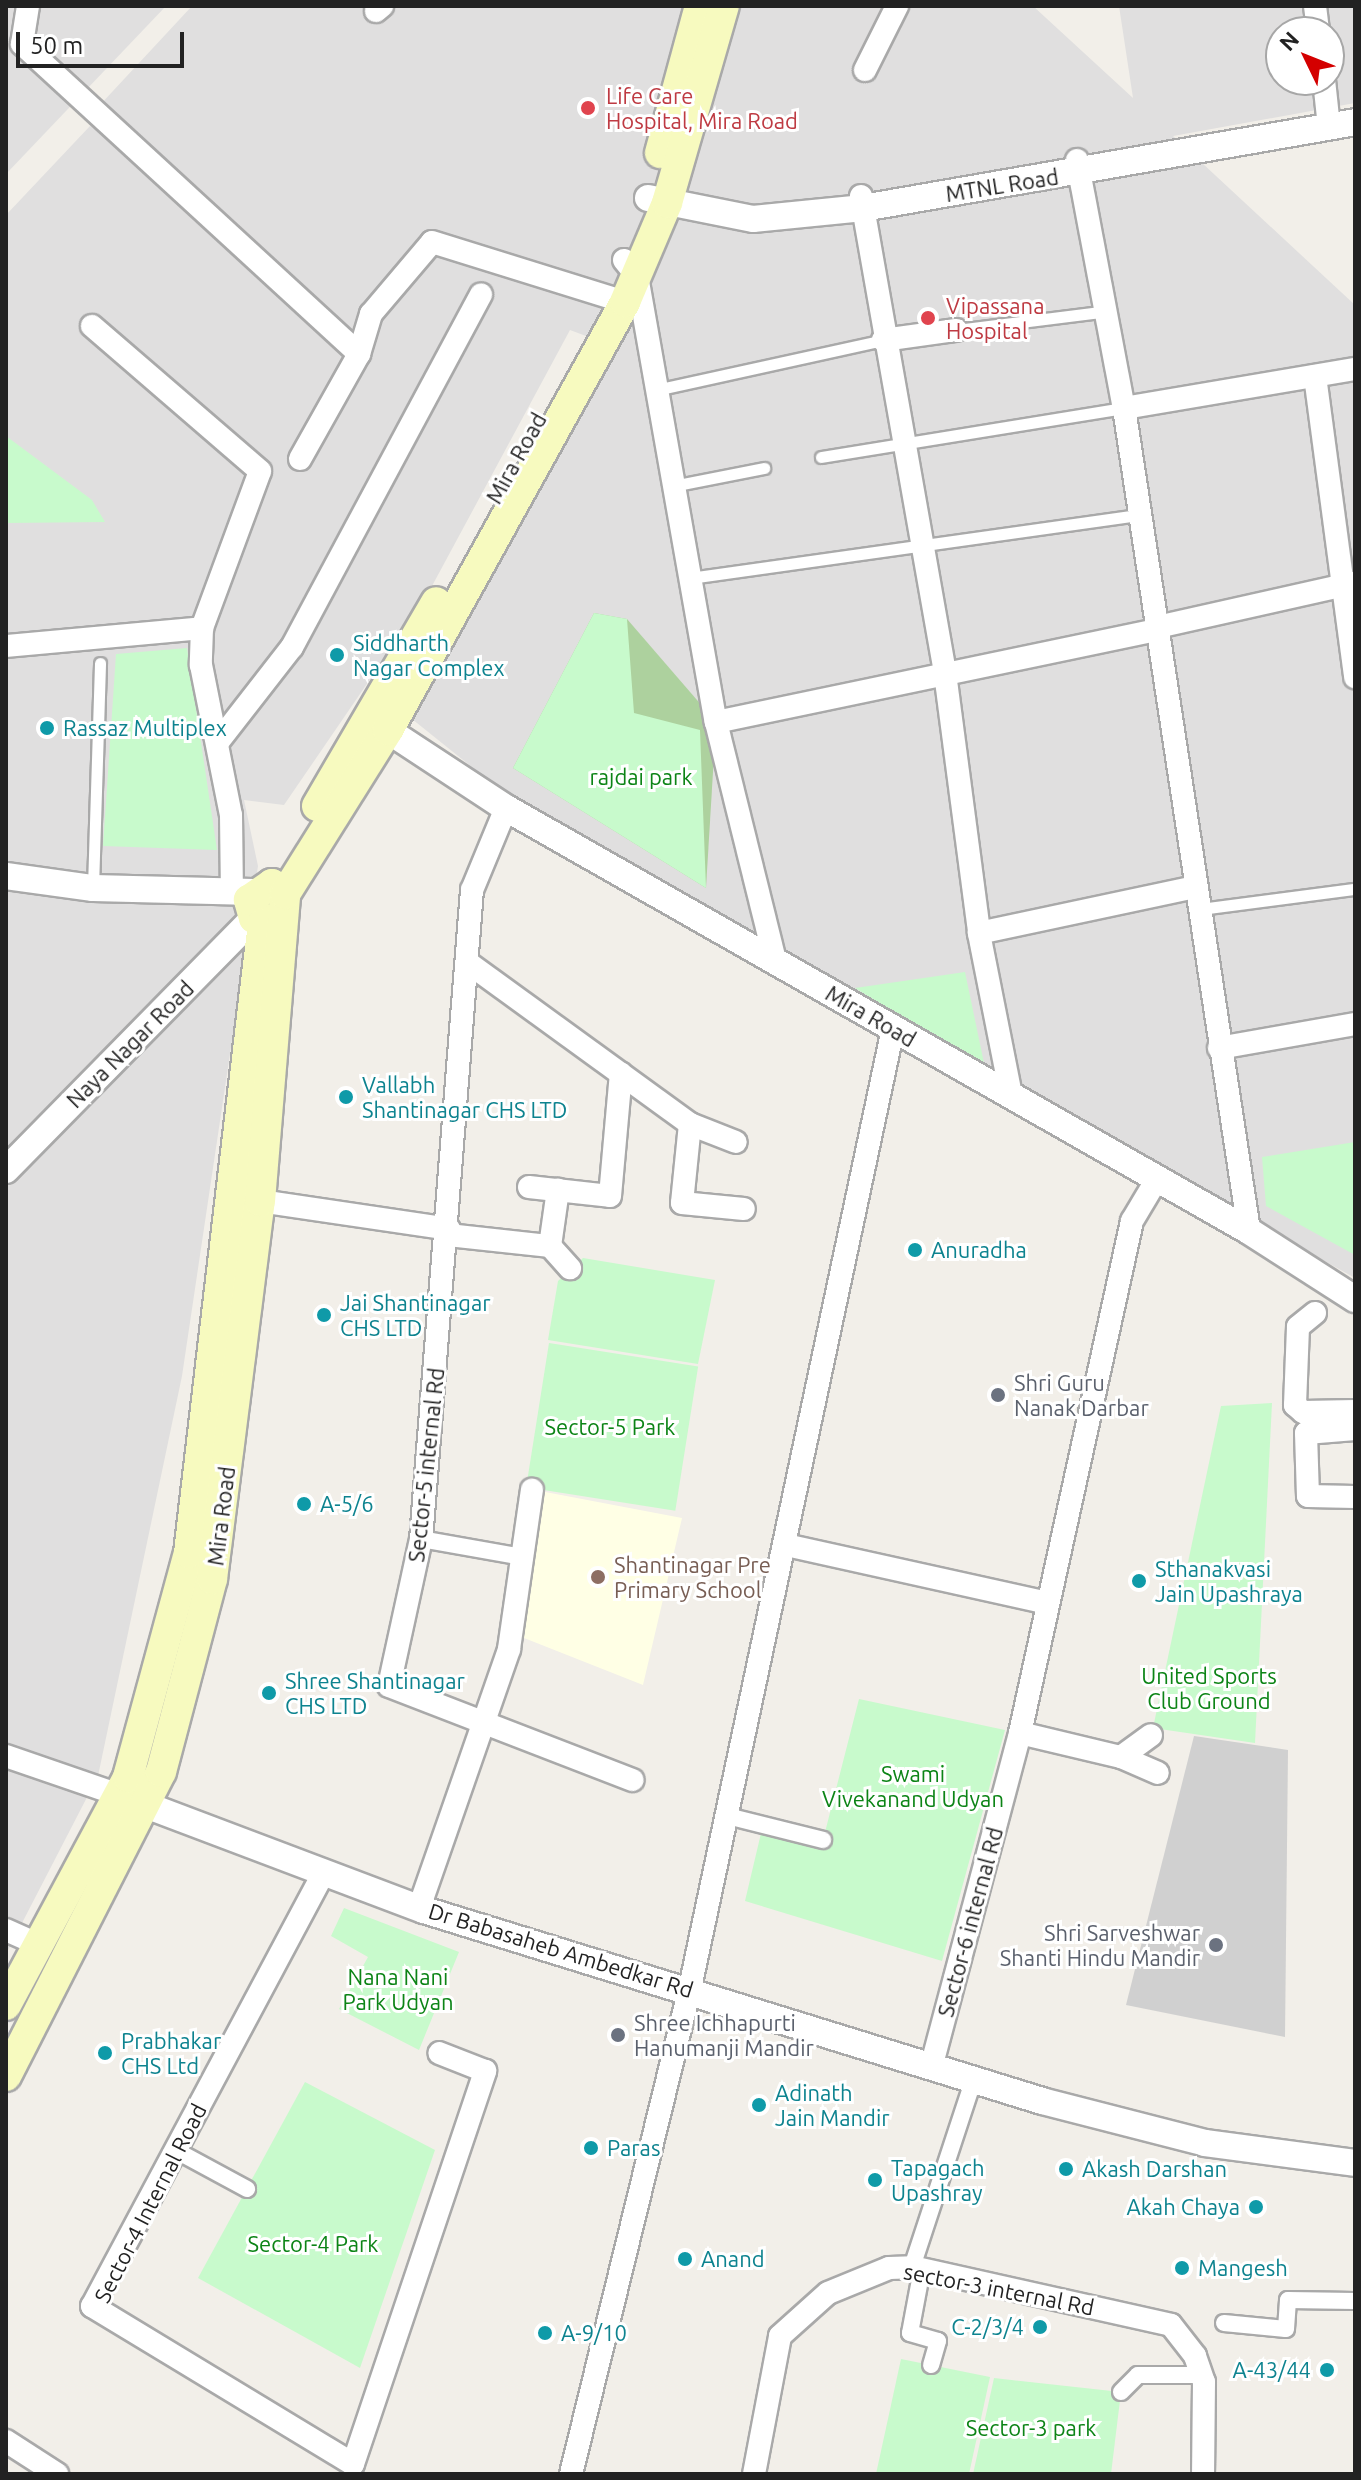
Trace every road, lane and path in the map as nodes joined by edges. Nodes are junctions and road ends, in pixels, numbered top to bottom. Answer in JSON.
{"nodes":[{"id":1,"x":28,"y":6,"type":"edge"},
{"id":2,"x":700,"y":6,"type":"edge"},
{"id":3,"x":724,"y":6,"type":"edge"},
{"id":4,"x":897,"y":6,"type":"edge"},
{"id":5,"x":865,"y":70,"type":"dead end"},
{"id":6,"x":1326,"y":96,"type":"edge"},
{"id":7,"x":1355,"y":110,"type":"edge"},
{"id":8,"x":1328,"y":121,"type":"junction"},
{"id":9,"x":1355,"y":122,"type":"edge"},
{"id":10,"x":1079,"y":167,"type":"junction"},
{"id":11,"x":660,"y":192,"type":"junction"},
{"id":12,"x":862,"y":202,"type":"junction"},
{"id":13,"x":623,"y":283,"type":"junction"},
{"id":14,"x":481,"y":294,"type":"dead end"},
{"id":15,"x":1101,"y":312,"type":"junction"},
{"id":16,"x":92,"y":326,"type":"dead end"},
{"id":17,"x":956,"y":330,"type":"joint"},
{"id":18,"x":883,"y":340,"type":"junction"},
{"id":19,"x":359,"y":354,"type":"junction"},
{"id":20,"x":1355,"y":369,"type":"edge"},
{"id":21,"x":1315,"y":376,"type":"junction"},
{"id":22,"x":655,"y":390,"type":"junction"},
{"id":23,"x":1124,"y":408,"type":"junction"},
{"id":24,"x":902,"y":441,"type":"junction"},
{"id":25,"x":821,"y":457,"type":"dead end"},
{"id":26,"x":300,"y":459,"type":"dead end"},
{"id":27,"x":764,"y":468,"type":"dead end"},
{"id":28,"x":672,"y":486,"type":"junction"},
{"id":29,"x":1140,"y":515,"type":"junction"},
{"id":30,"x":922,"y":547,"type":"junction"},
{"id":31,"x":690,"y":578,"type":"junction"},
{"id":32,"x":1348,"y":584,"type":"edge"},
{"id":33,"x":202,"y":628,"type":"junction"},
{"id":34,"x":1156,"y":628,"type":"junction"},
{"id":35,"x":6,"y":646,"type":"edge"},
{"id":36,"x":100,"y":663,"type":"dead end"},
{"id":37,"x":945,"y":673,"type":"junction"},
{"id":38,"x":1355,"y":677,"type":"edge"},
{"id":39,"x":716,"y":722,"type":"junction"},
{"id":40,"x":378,"y":724,"type":"junction"},
{"id":41,"x":218,"y":742,"type":"junction"},
{"id":42,"x":506,"y":808,"type":"junction"},
{"id":43,"x":6,"y":876,"type":"edge"},
{"id":44,"x":93,"y":888,"type":"junction"},
{"id":45,"x":1354,"y":889,"type":"edge"},
{"id":46,"x":1198,"y":898,"type":"junction"},
{"id":47,"x":263,"y":903,"type":"junction"},
{"id":48,"x":979,"y":933,"type":"junction"},
{"id":49,"x":775,"y":961,"type":"junction"},
{"id":50,"x":467,"y":962,"type":"junction"},
{"id":51,"x":1355,"y":1024,"type":"edge"},
{"id":52,"x":893,"y":1029,"type":"junction"},
{"id":53,"x":1219,"y":1048,"type":"junction"},
{"id":54,"x":621,"y":1073,"type":"junction"},
{"id":55,"x":1011,"y":1095,"type":"junction"},
{"id":56,"x":690,"y":1124,"type":"junction"},
{"id":57,"x":736,"y":1142,"type":"dead end"},
{"id":58,"x":6,"y":1170,"type":"edge"},
{"id":59,"x":1157,"y":1179,"type":"junction"},
{"id":60,"x":529,"y":1187,"type":"dead end"},
{"id":61,"x":558,"y":1190,"type":"junction"},
{"id":62,"x":260,"y":1201,"type":"junction"},
{"id":63,"x":744,"y":1209,"type":"dead end"},
{"id":64,"x":1249,"y":1231,"type":"junction"},
{"id":65,"x":449,"y":1232,"type":"junction"},
{"id":66,"x":550,"y":1246,"type":"junction"},
{"id":67,"x":570,"y":1268,"type":"dead end"},
{"id":68,"x":1355,"y":1299,"type":"edge"},
{"id":69,"x":1315,"y":1313,"type":"dead end"},
{"id":70,"x":1355,"y":1411,"type":"edge"},
{"id":71,"x":1355,"y":1429,"type":"edge"},
{"id":72,"x":532,"y":1490,"type":"dead end"},
{"id":73,"x":1355,"y":1497,"type":"edge"},
{"id":74,"x":421,"y":1539,"type":"junction"},
{"id":75,"x":786,"y":1545,"type":"junction"},
{"id":76,"x":522,"y":1557,"type":"junction"},
{"id":77,"x":1043,"y":1602,"type":"junction"},
{"id":78,"x":485,"y":1723,"type":"junction"},
{"id":79,"x":1020,"y":1733,"type":"junction"},
{"id":80,"x":1151,"y":1735,"type":"dead end"},
{"id":81,"x":6,"y":1756,"type":"edge"},
{"id":82,"x":1121,"y":1757,"type":"junction"},
{"id":83,"x":1158,"y":1773,"type":"dead end"},
{"id":84,"x":633,"y":1780,"type":"dead end"},
{"id":85,"x":132,"y":1800,"type":"junction"},
{"id":86,"x":727,"y":1816,"type":"junction"},
{"id":87,"x":823,"y":1840,"type":"dead end"},
{"id":88,"x":323,"y":1874,"type":"junction"},
{"id":89,"x":419,"y":1908,"type":"junction"},
{"id":90,"x":6,"y":1930,"type":"edge"},
{"id":91,"x":38,"y":1944,"type":"junction"},
{"id":92,"x":690,"y":1988,"type":"junction"},
{"id":93,"x":6,"y":2005,"type":"edge"},
{"id":94,"x":439,"y":2053,"type":"dead end"},
{"id":95,"x":932,"y":2064,"type":"junction"},
{"id":96,"x":6,"y":2076,"type":"edge"},
{"id":97,"x":974,"y":2078,"type":"junction"},
{"id":98,"x":175,"y":2150,"type":"junction"},
{"id":99,"x":1355,"y":2163,"type":"edge"},
{"id":100,"x":247,"y":2189,"type":"dead end"},
{"id":101,"x":917,"y":2268,"type":"junction"},
{"id":102,"x":1355,"y":2301,"type":"edge"},
{"id":103,"x":1224,"y":2323,"type":"dead end"},
{"id":104,"x":931,"y":2365,"type":"dead end"},
{"id":105,"x":1201,"y":2375,"type":"junction"},
{"id":106,"x":1121,"y":2392,"type":"dead end"},
{"id":107,"x":6,"y":2441,"type":"edge"},
{"id":108,"x":351,"y":2469,"type":"edge"},
{"id":109,"x":57,"y":2474,"type":"edge"},
{"id":110,"x":571,"y":2474,"type":"edge"},
{"id":111,"x":754,"y":2474,"type":"edge"},
{"id":112,"x":1203,"y":2474,"type":"edge"}],
"edges":[{"from":1,"to":19,"type":"street"},
{"from":2,"to":11,"type":"main road","name":"Mira Road"},
{"from":3,"to":11,"type":"main road","name":"Mira Road"},
{"from":4,"to":5,"type":"street"},
{"from":6,"to":8,"type":"street"},
{"from":7,"to":8,"type":"street","name":"MTNL Road"},
{"from":8,"to":9,"type":"street","name":"MTNL Road"},
{"from":8,"to":10,"type":"street","name":"MTNL Road"},
{"from":10,"to":12,"type":"street","name":"MTNL Road"},
{"from":10,"to":15,"type":"street"},
{"from":11,"to":12,"type":"street","name":"MTNL Road"},
{"from":11,"to":13,"type":"main road","name":"Mira Road"},
{"from":12,"to":18,"type":"street"},
{"from":13,"to":19,"type":"street"},
{"from":13,"to":22,"type":"street"},
{"from":13,"to":40,"type":"main road","name":"Mira Road"},
{"from":14,"to":41,"type":"street"},
{"from":15,"to":17,"type":"lane"},
{"from":15,"to":23,"type":"street"},
{"from":16,"to":33,"type":"street"},
{"from":17,"to":18,"type":"street"},
{"from":18,"to":22,"type":"lane"},
{"from":18,"to":24,"type":"street"},
{"from":19,"to":26,"type":"street"},
{"from":20,"to":21,"type":"street"},
{"from":21,"to":23,"type":"street"},
{"from":21,"to":32,"type":"street"},
{"from":22,"to":28,"type":"street"},
{"from":23,"to":24,"type":"lane"},
{"from":23,"to":29,"type":"street"},
{"from":24,"to":25,"type":"lane"},
{"from":24,"to":30,"type":"street"},
{"from":27,"to":28,"type":"lane"},
{"from":28,"to":31,"type":"street"},
{"from":29,"to":30,"type":"lane"},
{"from":29,"to":34,"type":"street"},
{"from":30,"to":31,"type":"lane"},
{"from":30,"to":37,"type":"street"},
{"from":31,"to":39,"type":"street"},
{"from":32,"to":34,"type":"street"},
{"from":32,"to":38,"type":"street"},
{"from":33,"to":35,"type":"street"},
{"from":33,"to":41,"type":"street"},
{"from":34,"to":37,"type":"street"},
{"from":34,"to":46,"type":"street"},
{"from":36,"to":44,"type":"lane"},
{"from":37,"to":39,"type":"street"},
{"from":37,"to":48,"type":"street"},
{"from":39,"to":49,"type":"street"},
{"from":40,"to":42,"type":"street","name":"Mira Road"},
{"from":40,"to":47,"type":"main road","name":"Mira Road"},
{"from":41,"to":47,"type":"street"},
{"from":42,"to":49,"type":"street","name":"Mira Road"},
{"from":42,"to":50,"type":"street","name":"Sector-5 internal Rd"},
{"from":43,"to":44,"type":"street"},
{"from":44,"to":47,"type":"street"},
{"from":45,"to":46,"type":"lane"},
{"from":46,"to":48,"type":"street"},
{"from":46,"to":53,"type":"street"},
{"from":47,"to":58,"type":"street","name":"Naya Nagar Road"},
{"from":47,"to":62,"type":"main road","name":"Mira Road"},
{"from":47,"to":85,"type":"main road","name":"Mira Road"},
{"from":48,"to":55,"type":"street"},
{"from":49,"to":52,"type":"street","name":"Mira Road"},
{"from":50,"to":54,"type":"street"},
{"from":50,"to":65,"type":"street","name":"Sector-5 internal Rd"},
{"from":51,"to":53,"type":"street"},
{"from":52,"to":55,"type":"street","name":"Mira Road"},
{"from":52,"to":75,"type":"street"},
{"from":53,"to":64,"type":"street"},
{"from":54,"to":56,"type":"street"},
{"from":54,"to":61,"type":"street"},
{"from":55,"to":59,"type":"street","name":"Mira Road"},
{"from":56,"to":57,"type":"street"},
{"from":56,"to":63,"type":"street"},
{"from":59,"to":64,"type":"street","name":"Mira Road"},
{"from":59,"to":77,"type":"street","name":"Sector-6 internal Rd"},
{"from":60,"to":61,"type":"street"},
{"from":61,"to":66,"type":"street"},
{"from":62,"to":65,"type":"street"},
{"from":62,"to":85,"type":"main road","name":"Mira Road"},
{"from":64,"to":68,"type":"street","name":"Mira Road"},
{"from":65,"to":66,"type":"street"},
{"from":65,"to":74,"type":"street","name":"Sector-5 internal Rd"},
{"from":66,"to":67,"type":"street"},
{"from":69,"to":70,"type":"street"},
{"from":71,"to":73,"type":"street"},
{"from":72,"to":76,"type":"street"},
{"from":74,"to":76,"type":"street"},
{"from":74,"to":78,"type":"street","name":"Sector-5 internal Rd"},
{"from":75,"to":77,"type":"street"},
{"from":75,"to":86,"type":"street"},
{"from":76,"to":78,"type":"street"},
{"from":77,"to":79,"type":"street","name":"Sector-6 internal Rd"},
{"from":78,"to":84,"type":"street","name":"Sector-5 internal Rd"},
{"from":78,"to":89,"type":"street"},
{"from":79,"to":82,"type":"street"},
{"from":79,"to":95,"type":"street","name":"Sector-6 internal Rd"},
{"from":80,"to":82,"type":"street"},
{"from":81,"to":85,"type":"street"},
{"from":82,"to":83,"type":"street"},
{"from":85,"to":88,"type":"street","name":"Dr Babasaheb Ambedkar Rd"},
{"from":85,"to":91,"type":"main road","name":"Mira Road"},
{"from":85,"to":96,"type":"main road","name":"Mira Road"},
{"from":86,"to":87,"type":"street"},
{"from":86,"to":92,"type":"street"},
{"from":88,"to":89,"type":"street","name":"Dr Babasaheb Ambedkar Rd"},
{"from":88,"to":98,"type":"street","name":"Sector-4 Internal Road"},
{"from":89,"to":92,"type":"street","name":"Dr Babasaheb Ambedkar Rd"},
{"from":90,"to":91,"type":"street"},
{"from":91,"to":93,"type":"main road","name":"Mira Road"},
{"from":92,"to":95,"type":"street","name":"Dr Babasaheb Ambedkar Rd"},
{"from":92,"to":110,"type":"street"},
{"from":94,"to":108,"type":"street","name":"Sector-4 Internal Road"},
{"from":95,"to":97,"type":"street","name":"Dr Babasaheb Ambedkar Rd"},
{"from":97,"to":99,"type":"street","name":"Dr Babasaheb Ambedkar Rd"},
{"from":97,"to":101,"type":"street"},
{"from":98,"to":100,"type":"street"},
{"from":98,"to":108,"type":"street","name":"Sector-4 Internal Road"},
{"from":101,"to":104,"type":"street"},
{"from":101,"to":105,"type":"street","name":"sector-3 internal Rd"},
{"from":101,"to":111,"type":"street","name":"sector-3 internal Rd"},
{"from":102,"to":103,"type":"street"},
{"from":105,"to":106,"type":"street"},
{"from":105,"to":112,"type":"street","name":"sector-3 internal Rd"},
{"from":107,"to":109,"type":"street"}]}
